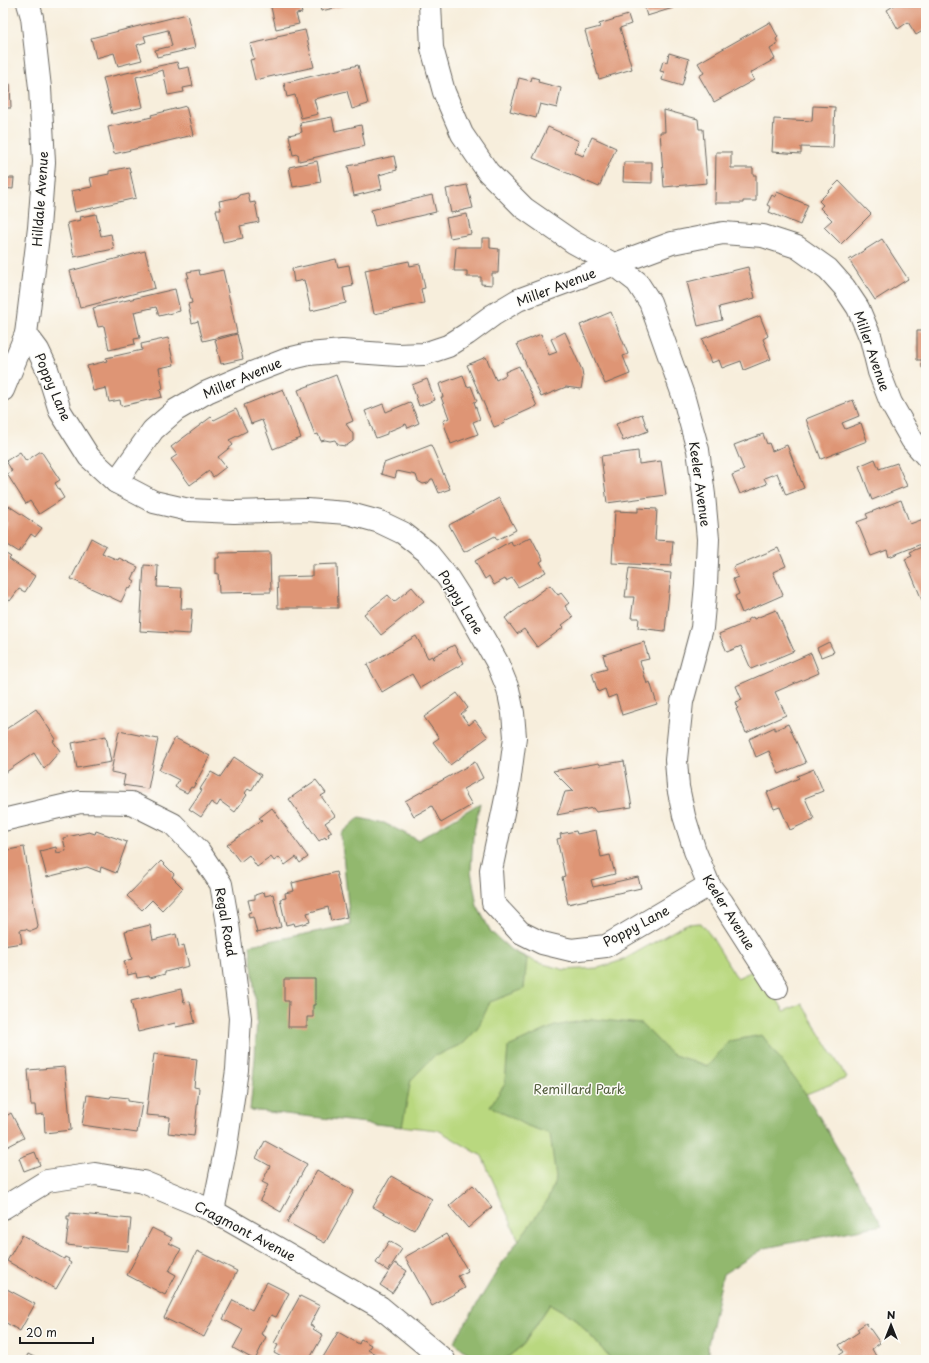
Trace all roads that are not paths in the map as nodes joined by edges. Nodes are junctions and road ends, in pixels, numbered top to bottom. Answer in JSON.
{"nodes":[{"id":1,"x":28,"y":3,"type":"edge"},
{"id":2,"x":430,"y":3,"type":"edge"},
{"id":3,"x":615,"y":265,"type":"junction"},
{"id":4,"x":26,"y":334,"type":"junction"},
{"id":5,"x":3,"y":390,"type":"edge"},
{"id":6,"x":926,"y":456,"type":"edge"},
{"id":7,"x":116,"y":482,"type":"junction"},
{"id":8,"x":3,"y":820,"type":"edge"},
{"id":9,"x":709,"y":885,"type":"junction"},
{"id":10,"x":777,"y":988,"type":"dead end"},
{"id":11,"x":3,"y":1208,"type":"edge"},
{"id":12,"x":213,"y":1211,"type":"junction"},
{"id":13,"x":444,"y":1360,"type":"edge"}],
"edges":[{"from":1,"to":4,"type":"street","name":"Hilldale Avenue"},
{"from":2,"to":3,"type":"street","name":"Keeler Avenue"},
{"from":3,"to":6,"type":"street","name":"Miller Avenue"},
{"from":3,"to":7,"type":"street","name":"Miller Avenue"},
{"from":3,"to":9,"type":"street","name":"Keeler Avenue"},
{"from":4,"to":5,"type":"street","name":"Hilldale Avenue"},
{"from":4,"to":7,"type":"street","name":"Poppy Lane"},
{"from":7,"to":9,"type":"street","name":"Poppy Lane"},
{"from":8,"to":12,"type":"street","name":"Regal Road"},
{"from":9,"to":10,"type":"street","name":"Keeler Avenue"},
{"from":11,"to":12,"type":"street","name":"Cragmont Avenue"},
{"from":12,"to":13,"type":"street","name":"Cragmont Avenue"}]}
